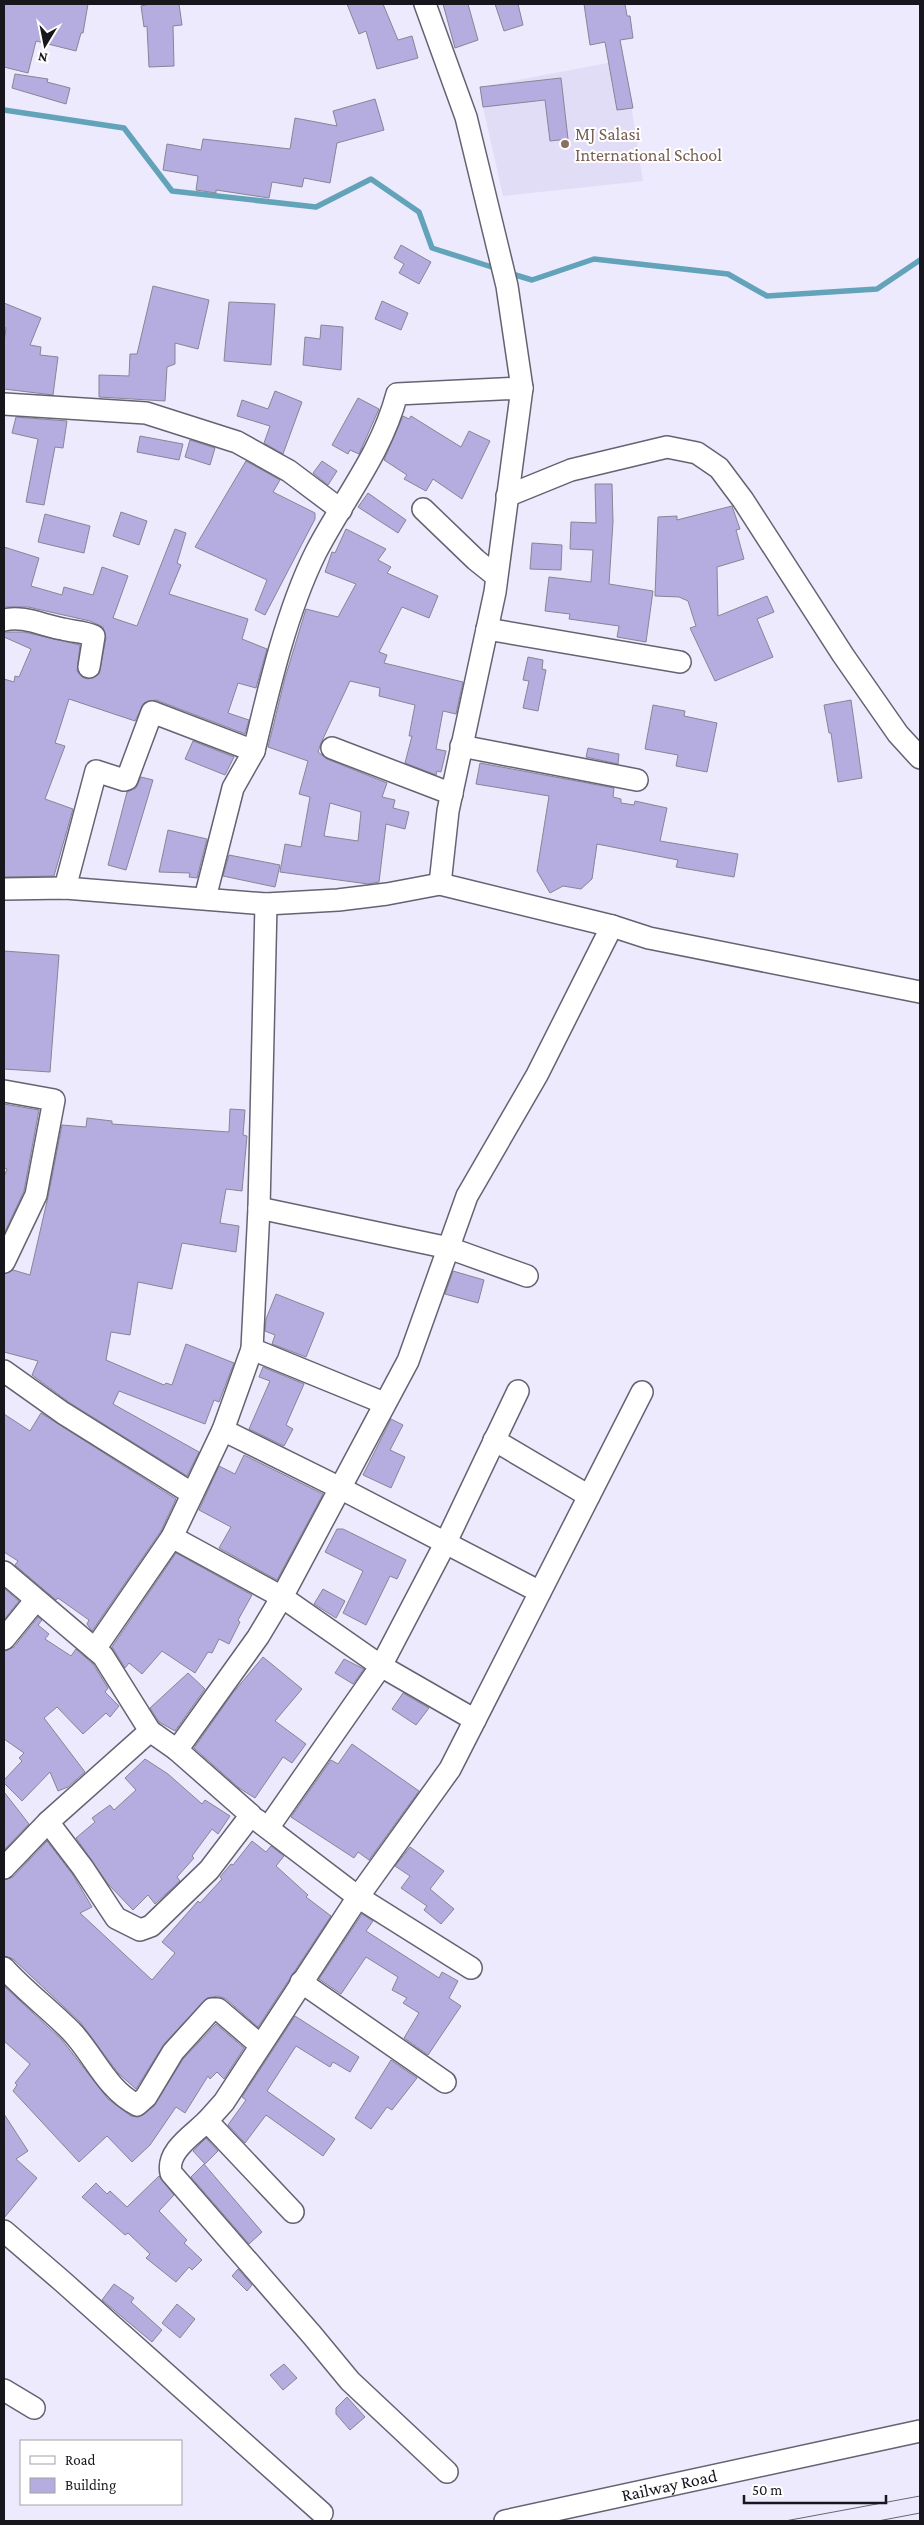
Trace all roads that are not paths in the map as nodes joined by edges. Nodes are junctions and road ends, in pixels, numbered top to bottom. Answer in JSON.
{"nodes":[{"id":1,"x":425,"y":4,"type":"edge"},
{"id":2,"x":522,"y":388,"type":"junction"},
{"id":3,"x":4,"y":404,"type":"edge"},
{"id":4,"x":507,"y":496,"type":"junction"},
{"id":5,"x":341,"y":510,"type":"junction"},
{"id":6,"x":423,"y":510,"type":"dead end"},
{"id":7,"x":496,"y":576,"type":"junction"},
{"id":8,"x":4,"y":620,"type":"edge"},
{"id":9,"x":487,"y":629,"type":"junction"},
{"id":10,"x":680,"y":662,"type":"dead end"},
{"id":11,"x":89,"y":667,"type":"dead end"},
{"id":12,"x":461,"y":746,"type":"junction"},
{"id":13,"x":332,"y":748,"type":"dead end"},
{"id":14,"x":254,"y":751,"type":"junction"},
{"id":15,"x":920,"y":758,"type":"edge"},
{"id":16,"x":637,"y":780,"type":"dead end"},
{"id":17,"x":452,"y":794,"type":"junction"},
{"id":18,"x":440,"y":884,"type":"junction"},
{"id":19,"x":65,"y":888,"type":"junction"},
{"id":20,"x":4,"y":889,"type":"edge"},
{"id":21,"x":205,"y":898,"type":"junction"},
{"id":22,"x":266,"y":904,"type":"junction"},
{"id":23,"x":612,"y":926,"type":"junction"},
{"id":24,"x":920,"y":992,"type":"edge"},
{"id":25,"x":4,"y":1091,"type":"edge"},
{"id":26,"x":259,"y":1208,"type":"junction"},
{"id":27,"x":449,"y":1248,"type":"junction"},
{"id":28,"x":4,"y":1262,"type":"edge"},
{"id":29,"x":527,"y":1276,"type":"dead end"},
{"id":30,"x":252,"y":1349,"type":"junction"},
{"id":31,"x":4,"y":1371,"type":"edge"},
{"id":32,"x":518,"y":1391,"type":"dead end"},
{"id":33,"x":642,"y":1392,"type":"dead end"},
{"id":34,"x":384,"y":1403,"type":"junction"},
{"id":35,"x":223,"y":1430,"type":"junction"},
{"id":36,"x":494,"y":1440,"type":"junction"},
{"id":37,"x":340,"y":1488,"type":"junction"},
{"id":38,"x":191,"y":1493,"type":"junction"},
{"id":39,"x":588,"y":1496,"type":"junction"},
{"id":40,"x":172,"y":1537,"type":"junction"},
{"id":41,"x":446,"y":1542,"type":"junction"},
{"id":42,"x":4,"y":1572,"type":"edge"},
{"id":43,"x":540,"y":1592,"type":"junction"},
{"id":44,"x":282,"y":1597,"type":"junction"},
{"id":45,"x":35,"y":1601,"type":"junction"},
{"id":46,"x":4,"y":1639,"type":"edge"},
{"id":47,"x":95,"y":1650,"type":"junction"},
{"id":48,"x":380,"y":1666,"type":"junction"},
{"id":49,"x":475,"y":1720,"type":"junction"},
{"id":50,"x":150,"y":1731,"type":"junction"},
{"id":51,"x":177,"y":1750,"type":"junction"},
{"id":52,"x":251,"y":1815,"type":"junction"},
{"id":53,"x":48,"y":1822,"type":"junction"},
{"id":54,"x":268,"y":1828,"type":"junction"},
{"id":55,"x":4,"y":1868,"type":"edge"},
{"id":56,"x":358,"y":1897,"type":"junction"},
{"id":57,"x":4,"y":1968,"type":"edge"},
{"id":58,"x":471,"y":1968,"type":"dead end"},
{"id":59,"x":302,"y":1982,"type":"junction"},
{"id":60,"x":260,"y":2045,"type":"junction"},
{"id":61,"x":445,"y":2082,"type":"dead end"},
{"id":62,"x":207,"y":2121,"type":"junction"},
{"id":63,"x":293,"y":2212,"type":"dead end"},
{"id":64,"x":4,"y":2231,"type":"edge"},
{"id":65,"x":4,"y":2390,"type":"edge"},
{"id":66,"x":34,"y":2408,"type":"dead end"},
{"id":67,"x":920,"y":2431,"type":"edge"},
{"id":68,"x":448,"y":2472,"type":"dead end"},
{"id":69,"x":322,"y":2513,"type":"dead end"},
{"id":70,"x":505,"y":2521,"type":"edge"}],
"edges":[{"from":1,"to":2,"type":"street"},
{"from":2,"to":4,"type":"street"},
{"from":2,"to":5,"type":"street"},
{"from":3,"to":5,"type":"street"},
{"from":4,"to":7,"type":"street"},
{"from":4,"to":15,"type":"street"},
{"from":5,"to":14,"type":"street"},
{"from":6,"to":7,"type":"street"},
{"from":7,"to":9,"type":"street"},
{"from":8,"to":11,"type":"street"},
{"from":9,"to":10,"type":"street"},
{"from":9,"to":12,"type":"street"},
{"from":12,"to":16,"type":"street"},
{"from":12,"to":17,"type":"street"},
{"from":13,"to":17,"type":"street"},
{"from":14,"to":19,"type":"street"},
{"from":14,"to":21,"type":"street"},
{"from":17,"to":18,"type":"street"},
{"from":18,"to":22,"type":"street"},
{"from":18,"to":23,"type":"street"},
{"from":19,"to":20,"type":"street"},
{"from":19,"to":21,"type":"street"},
{"from":21,"to":22,"type":"street"},
{"from":22,"to":26,"type":"street"},
{"from":23,"to":24,"type":"street"},
{"from":23,"to":27,"type":"street"},
{"from":25,"to":28,"type":"street"},
{"from":26,"to":27,"type":"street"},
{"from":26,"to":30,"type":"street"},
{"from":27,"to":29,"type":"street"},
{"from":27,"to":34,"type":"street"},
{"from":30,"to":34,"type":"street"},
{"from":30,"to":35,"type":"street"},
{"from":31,"to":38,"type":"street"},
{"from":32,"to":36,"type":"street"},
{"from":33,"to":39,"type":"street"},
{"from":34,"to":37,"type":"street"},
{"from":35,"to":37,"type":"street"},
{"from":35,"to":38,"type":"street"},
{"from":36,"to":39,"type":"street"},
{"from":36,"to":41,"type":"street"},
{"from":37,"to":41,"type":"street"},
{"from":37,"to":44,"type":"street"},
{"from":38,"to":40,"type":"street"},
{"from":39,"to":43,"type":"street"},
{"from":40,"to":44,"type":"street"},
{"from":40,"to":47,"type":"street"},
{"from":41,"to":43,"type":"street"},
{"from":41,"to":48,"type":"street"},
{"from":42,"to":45,"type":"street"},
{"from":43,"to":49,"type":"street"},
{"from":44,"to":48,"type":"street"},
{"from":44,"to":51,"type":"street"},
{"from":45,"to":46,"type":"street"},
{"from":45,"to":47,"type":"street"},
{"from":47,"to":50,"type":"street"},
{"from":48,"to":49,"type":"street"},
{"from":48,"to":54,"type":"street"},
{"from":49,"to":56,"type":"street"},
{"from":50,"to":51,"type":"street"},
{"from":50,"to":53,"type":"street"},
{"from":51,"to":52,"type":"street"},
{"from":52,"to":53,"type":"street"},
{"from":52,"to":54,"type":"street"},
{"from":53,"to":55,"type":"street"},
{"from":54,"to":56,"type":"street"},
{"from":56,"to":58,"type":"street"},
{"from":56,"to":59,"type":"street"},
{"from":57,"to":60,"type":"street"},
{"from":59,"to":60,"type":"street"},
{"from":59,"to":61,"type":"street"},
{"from":60,"to":62,"type":"street"},
{"from":62,"to":63,"type":"street"},
{"from":62,"to":68,"type":"street"},
{"from":64,"to":69,"type":"street"},
{"from":65,"to":66,"type":"street"},
{"from":67,"to":70,"type":"street","name":"Railway Road"}]}
